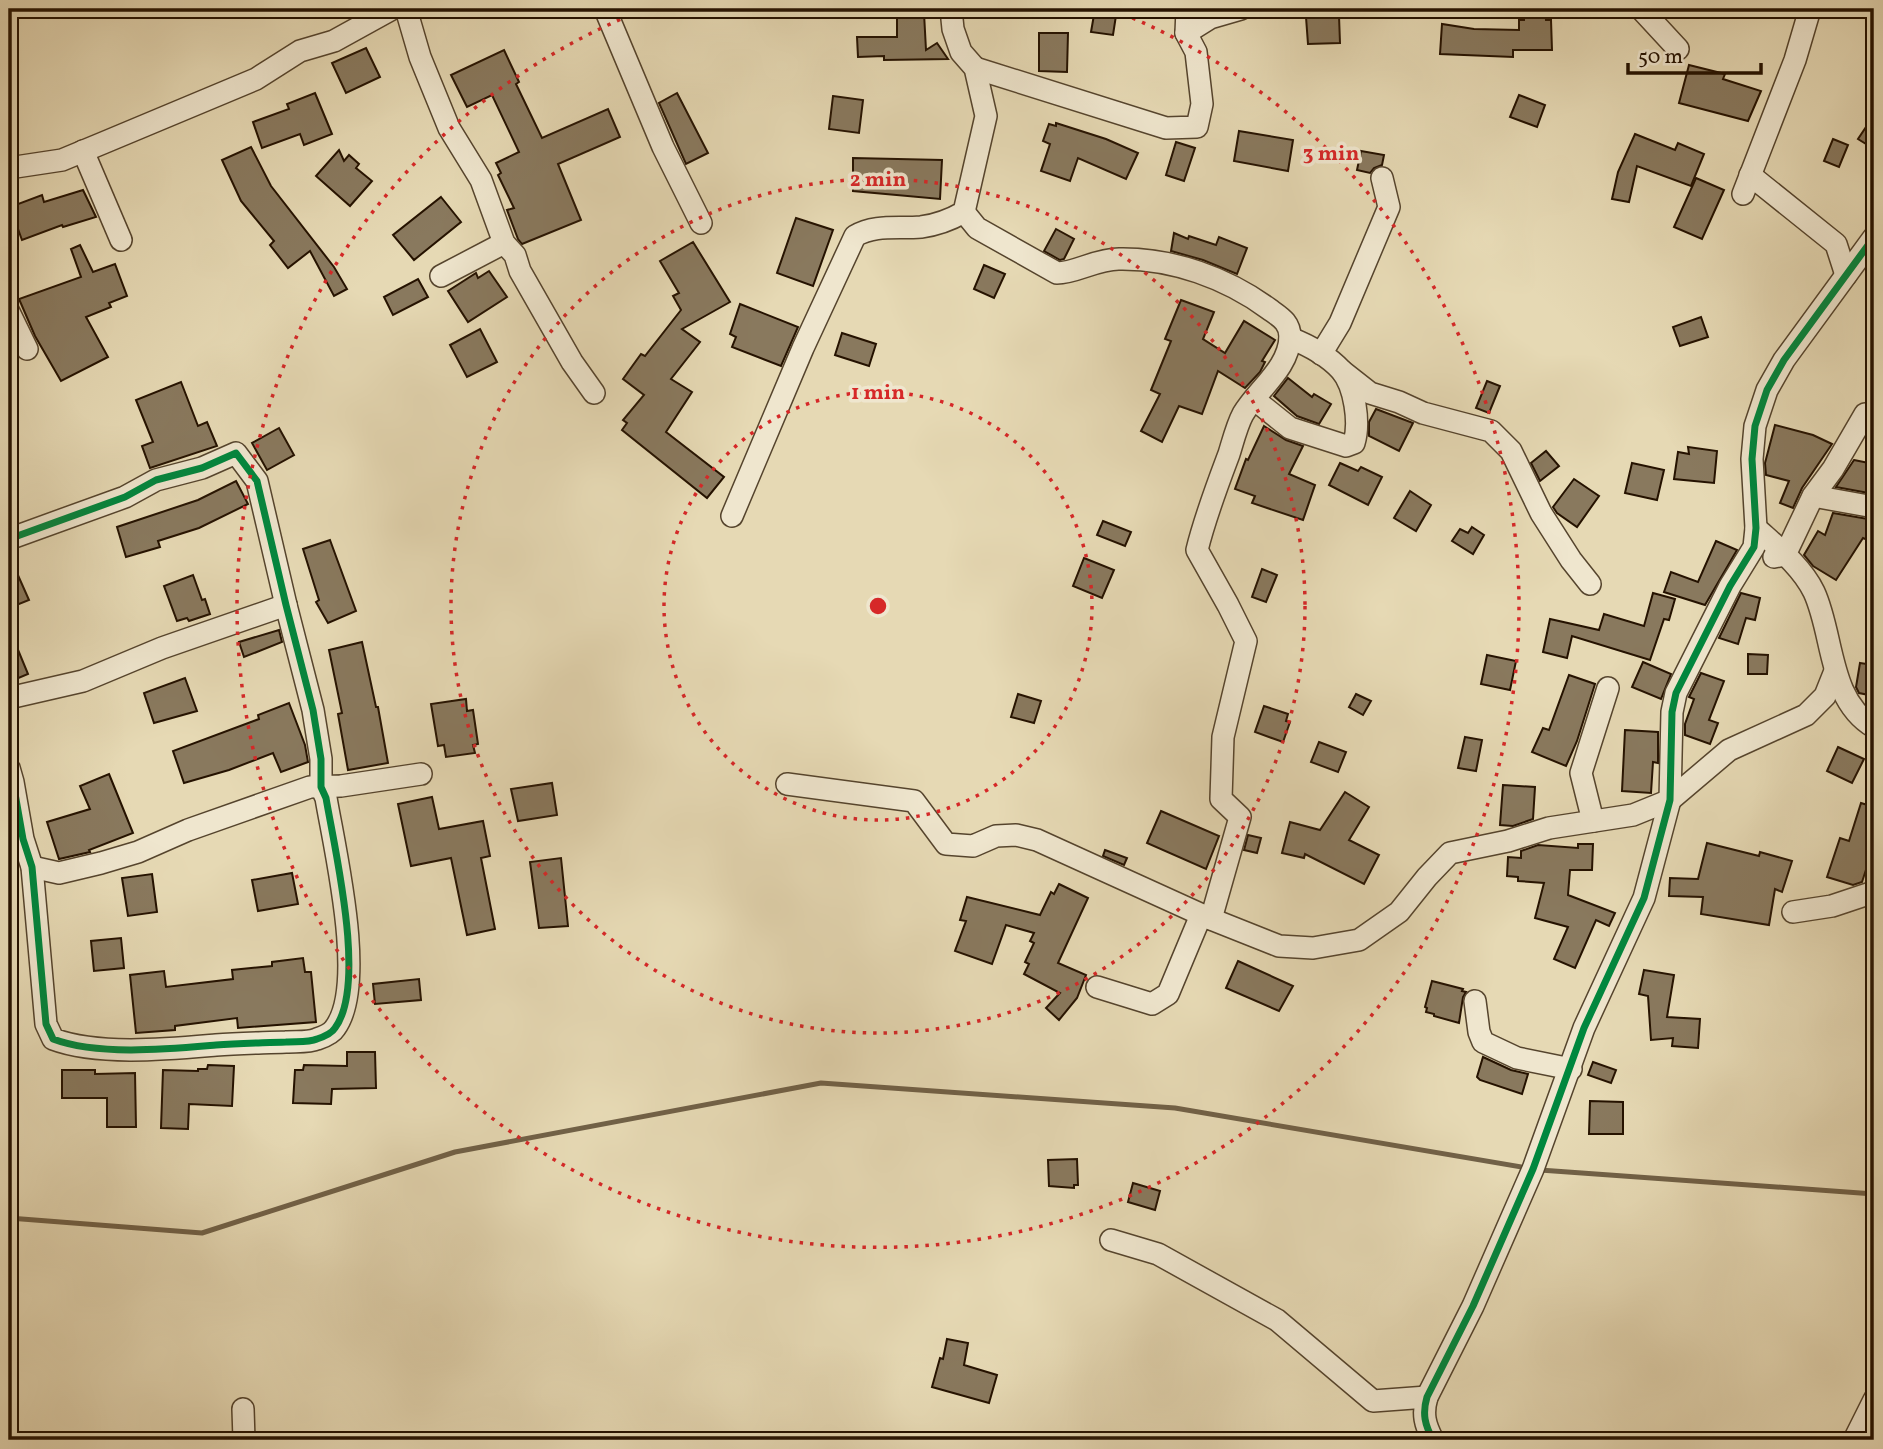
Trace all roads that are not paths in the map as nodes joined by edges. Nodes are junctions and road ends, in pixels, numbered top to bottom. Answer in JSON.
{"nodes":[{"id":1,"x":392,"y":9,"type":"edge"},
{"id":2,"x":406,"y":9,"type":"edge"},
{"id":3,"x":605,"y":9,"type":"edge"},
{"id":4,"x":951,"y":9,"type":"edge"},
{"id":5,"x":1187,"y":9,"type":"edge"},
{"id":6,"x":1241,"y":9,"type":"edge"},
{"id":7,"x":1641,"y":9,"type":"edge"},
{"id":8,"x":1810,"y":9,"type":"edge"},
{"id":9,"x":1186,"y":33,"type":"junction"},
{"id":10,"x":1678,"y":49,"type":"dead end"},
{"id":11,"x":975,"y":68,"type":"junction"},
{"id":12,"x":83,"y":151,"type":"junction"},
{"id":13,"x":9,"y":168,"type":"edge"},
{"id":14,"x":1382,"y":178,"type":"dead end"},
{"id":15,"x":964,"y":212,"type":"junction"},
{"id":16,"x":701,"y":223,"type":"dead end"},
{"id":17,"x":1874,"y":237,"type":"edge"},
{"id":18,"x":121,"y":240,"type":"dead end"},
{"id":19,"x":504,"y":243,"type":"junction"},
{"id":20,"x":1846,"y":275,"type":"junction"},
{"id":21,"x":441,"y":276,"type":"dead end"},
{"id":22,"x":9,"y":312,"type":"edge"},
{"id":23,"x":1290,"y":338,"type":"junction"},
{"id":24,"x":27,"y":349,"type":"dead end"},
{"id":25,"x":1321,"y":354,"type":"junction"},
{"id":26,"x":1342,"y":371,"type":"junction"},
{"id":27,"x":594,"y":393,"type":"dead end"},
{"id":28,"x":1255,"y":400,"type":"junction"},
{"id":29,"x":1874,"y":417,"type":"edge"},
{"id":30,"x":1813,"y":496,"type":"junction"},
{"id":31,"x":1874,"y":507,"type":"edge"},
{"id":32,"x":732,"y":516,"type":"dead end"},
{"id":33,"x":1756,"y":528,"type":"junction"},
{"id":34,"x":9,"y":539,"type":"edge"},
{"id":35,"x":1785,"y":555,"type":"junction"},
{"id":36,"x":1747,"y":559,"type":"junction"},
{"id":37,"x":1590,"y":584,"type":"dead end"},
{"id":38,"x":286,"y":605,"type":"junction"},
{"id":39,"x":1835,"y":671,"type":"junction"},
{"id":40,"x":1608,"y":688,"type":"dead end"},
{"id":41,"x":9,"y":698,"type":"edge"},
{"id":42,"x":1874,"y":727,"type":"edge"},
{"id":43,"x":9,"y":768,"type":"edge"},
{"id":44,"x":421,"y":774,"type":"dead end"},
{"id":45,"x":787,"y":783,"type":"dead end"},
{"id":46,"x":321,"y":787,"type":"junction"},
{"id":47,"x":1670,"y":800,"type":"junction"},
{"id":48,"x":1593,"y":821,"type":"junction"},
{"id":49,"x":33,"y":867,"type":"junction"},
{"id":50,"x":1874,"y":892,"type":"edge"},
{"id":51,"x":1793,"y":912,"type":"dead end"},
{"id":52,"x":1206,"y":917,"type":"junction"},
{"id":53,"x":1097,"y":987,"type":"dead end"},
{"id":54,"x":1475,"y":1001,"type":"dead end"},
{"id":55,"x":1571,"y":1069,"type":"junction"},
{"id":56,"x":1111,"y":1240,"type":"dead end"},
{"id":57,"x":1427,"y":1397,"type":"junction"},
{"id":58,"x":1874,"y":1400,"type":"edge"},
{"id":59,"x":243,"y":1409,"type":"dead end"},
{"id":60,"x":244,"y":1440,"type":"edge"},
{"id":61,"x":1433,"y":1440,"type":"edge"},
{"id":62,"x":1854,"y":1440,"type":"edge"}],
"edges":[{"from":1,"to":12,"type":"street"},
{"from":2,"to":19,"type":"street"},
{"from":3,"to":16,"type":"street"},
{"from":4,"to":11,"type":"street"},
{"from":5,"to":9,"type":"street"},
{"from":6,"to":9,"type":"street"},
{"from":7,"to":10,"type":"street"},
{"from":8,"to":20,"type":"street"},
{"from":9,"to":11,"type":"street"},
{"from":11,"to":15,"type":"street"},
{"from":12,"to":13,"type":"street"},
{"from":12,"to":18,"type":"street"},
{"from":14,"to":25,"type":"street"},
{"from":15,"to":23,"type":"street"},
{"from":15,"to":32,"type":"street"},
{"from":17,"to":20,"type":"street"},
{"from":19,"to":21,"type":"street"},
{"from":19,"to":27,"type":"street"},
{"from":20,"to":33,"type":"street"},
{"from":22,"to":24,"type":"street"},
{"from":23,"to":25,"type":"street"},
{"from":23,"to":28,"type":"street"},
{"from":25,"to":26,"type":"street"},
{"from":26,"to":28,"type":"street"},
{"from":26,"to":37,"type":"street"},
{"from":28,"to":52,"type":"street"},
{"from":29,"to":30,"type":"street"},
{"from":30,"to":31,"type":"street"},
{"from":30,"to":35,"type":"street"},
{"from":33,"to":35,"type":"street"},
{"from":33,"to":36,"type":"street"},
{"from":34,"to":38,"type":"street"},
{"from":35,"to":36,"type":"street"},
{"from":35,"to":39,"type":"street"},
{"from":36,"to":47,"type":"street"},
{"from":38,"to":41,"type":"street"},
{"from":38,"to":46,"type":"street"},
{"from":39,"to":42,"type":"street"},
{"from":39,"to":47,"type":"street"},
{"from":40,"to":48,"type":"street"},
{"from":43,"to":49,"type":"street"},
{"from":44,"to":46,"type":"street"},
{"from":45,"to":52,"type":"street"},
{"from":46,"to":49,"type":"street"},
{"from":46,"to":49,"type":"street"},
{"from":47,"to":48,"type":"street"},
{"from":47,"to":55,"type":"street"},
{"from":48,"to":52,"type":"street"},
{"from":50,"to":51,"type":"street"},
{"from":52,"to":53,"type":"street"},
{"from":54,"to":55,"type":"street"},
{"from":55,"to":57,"type":"street"},
{"from":56,"to":57,"type":"street"},
{"from":57,"to":61,"type":"street"},
{"from":58,"to":62,"type":"street"},
{"from":59,"to":60,"type":"street"}]}
